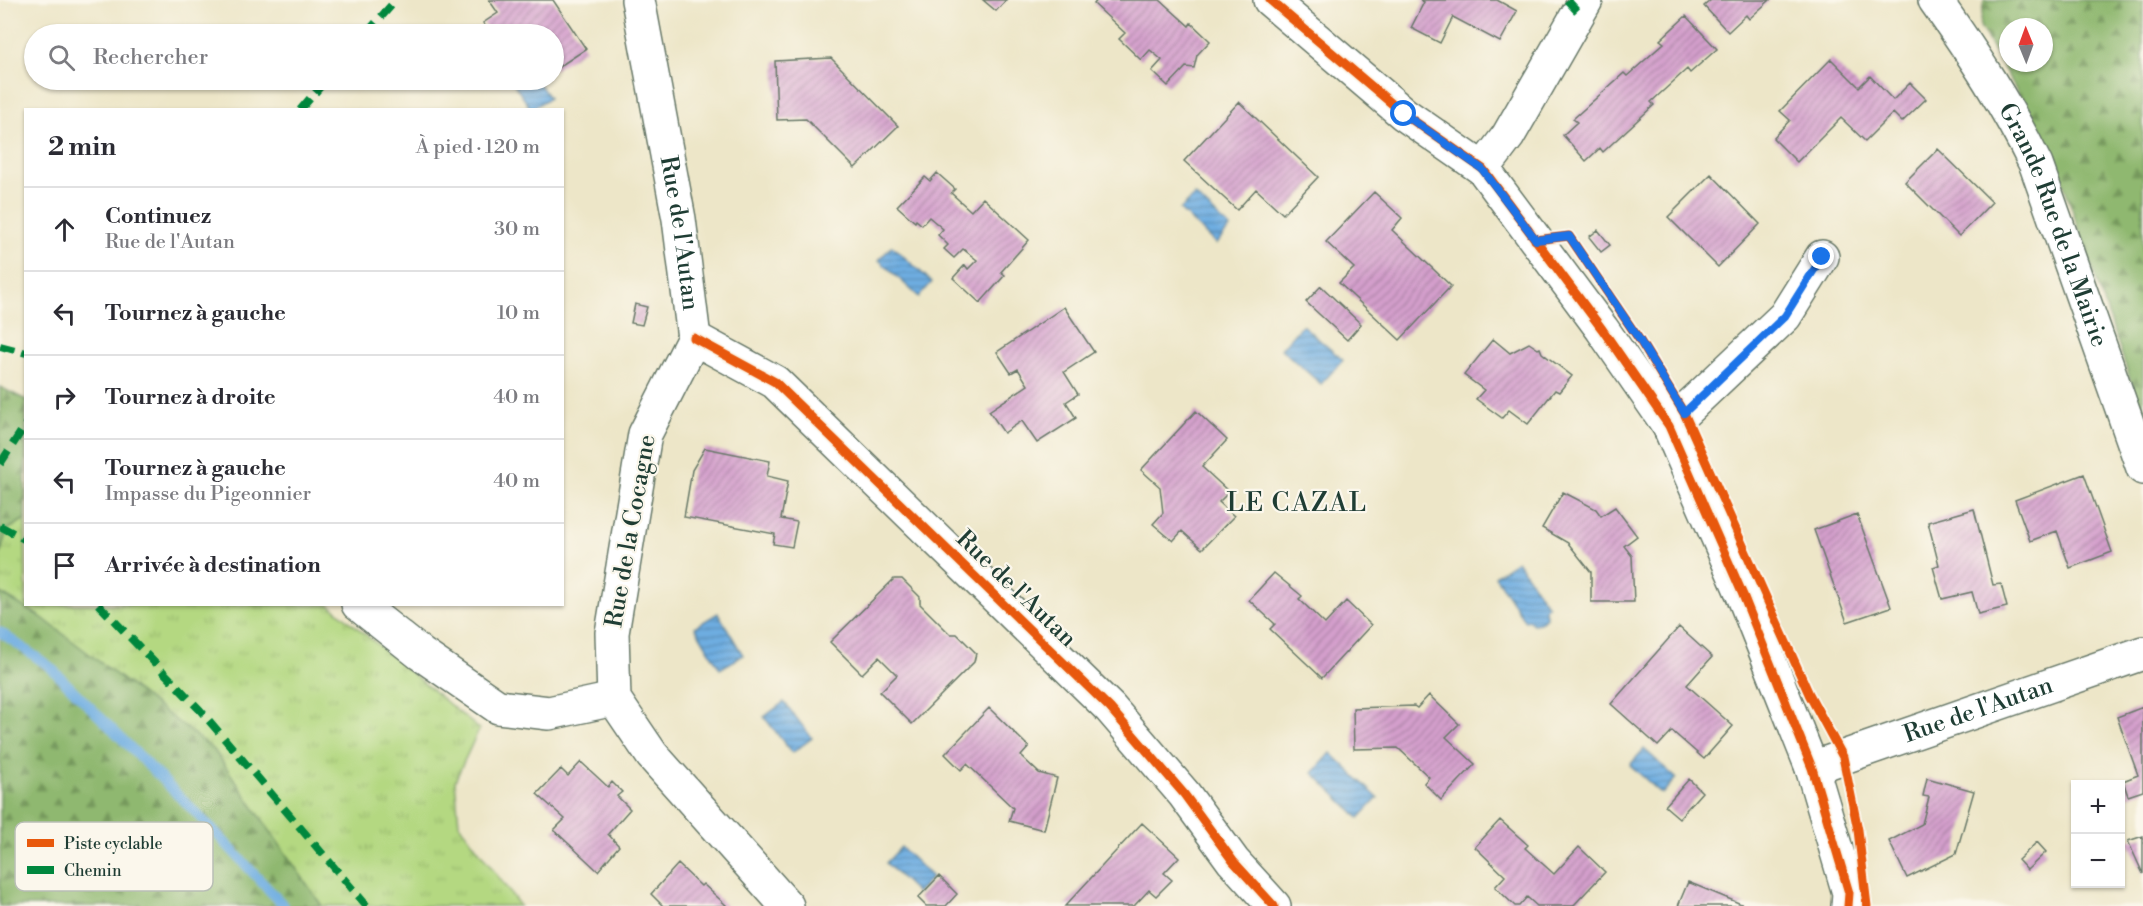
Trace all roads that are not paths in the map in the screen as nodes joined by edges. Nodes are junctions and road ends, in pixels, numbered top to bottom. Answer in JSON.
{"nodes":[{"id":1,"x":638,"y":0,"type":"edge"},
{"id":2,"x":1270,"y":0,"type":"edge"},
{"id":3,"x":1586,"y":0,"type":"edge"},
{"id":4,"x":1935,"y":0,"type":"edge"},
{"id":5,"x":1482,"y":169,"type":"junction"},
{"id":6,"x":1822,"y":257,"type":"dead end"},
{"id":7,"x":694,"y":338,"type":"junction"},
{"id":8,"x":1669,"y":426,"type":"junction"},
{"id":9,"x":2143,"y":468,"type":"edge"},
{"id":10,"x":361,"y":606,"type":"edge"},
{"id":11,"x":2143,"y":652,"type":"edge"},
{"id":12,"x":614,"y":699,"type":"junction"},
{"id":13,"x":1812,"y":768,"type":"junction"},
{"id":14,"x":788,"y":906,"type":"edge"},
{"id":15,"x":1274,"y":906,"type":"edge"},
{"id":16,"x":1848,"y":906,"type":"edge"}],
"edges":[{"from":1,"to":7,"type":"street","name":"Rue de l'Autan"},
{"from":2,"to":5,"type":"street"},
{"from":3,"to":5,"type":"street"},
{"from":4,"to":9,"type":"street","name":"Grande Rue de la Mairie"},
{"from":5,"to":8,"type":"street"},
{"from":6,"to":8,"type":"street"},
{"from":7,"to":12,"type":"street","name":"Rue de la Cocagne"},
{"from":7,"to":15,"type":"street","name":"Rue de l'Autan"},
{"from":8,"to":13,"type":"street"},
{"from":10,"to":12,"type":"street"},
{"from":11,"to":13,"type":"street","name":"Rue de l'Autan"},
{"from":12,"to":14,"type":"street"},
{"from":13,"to":16,"type":"street"}]}
